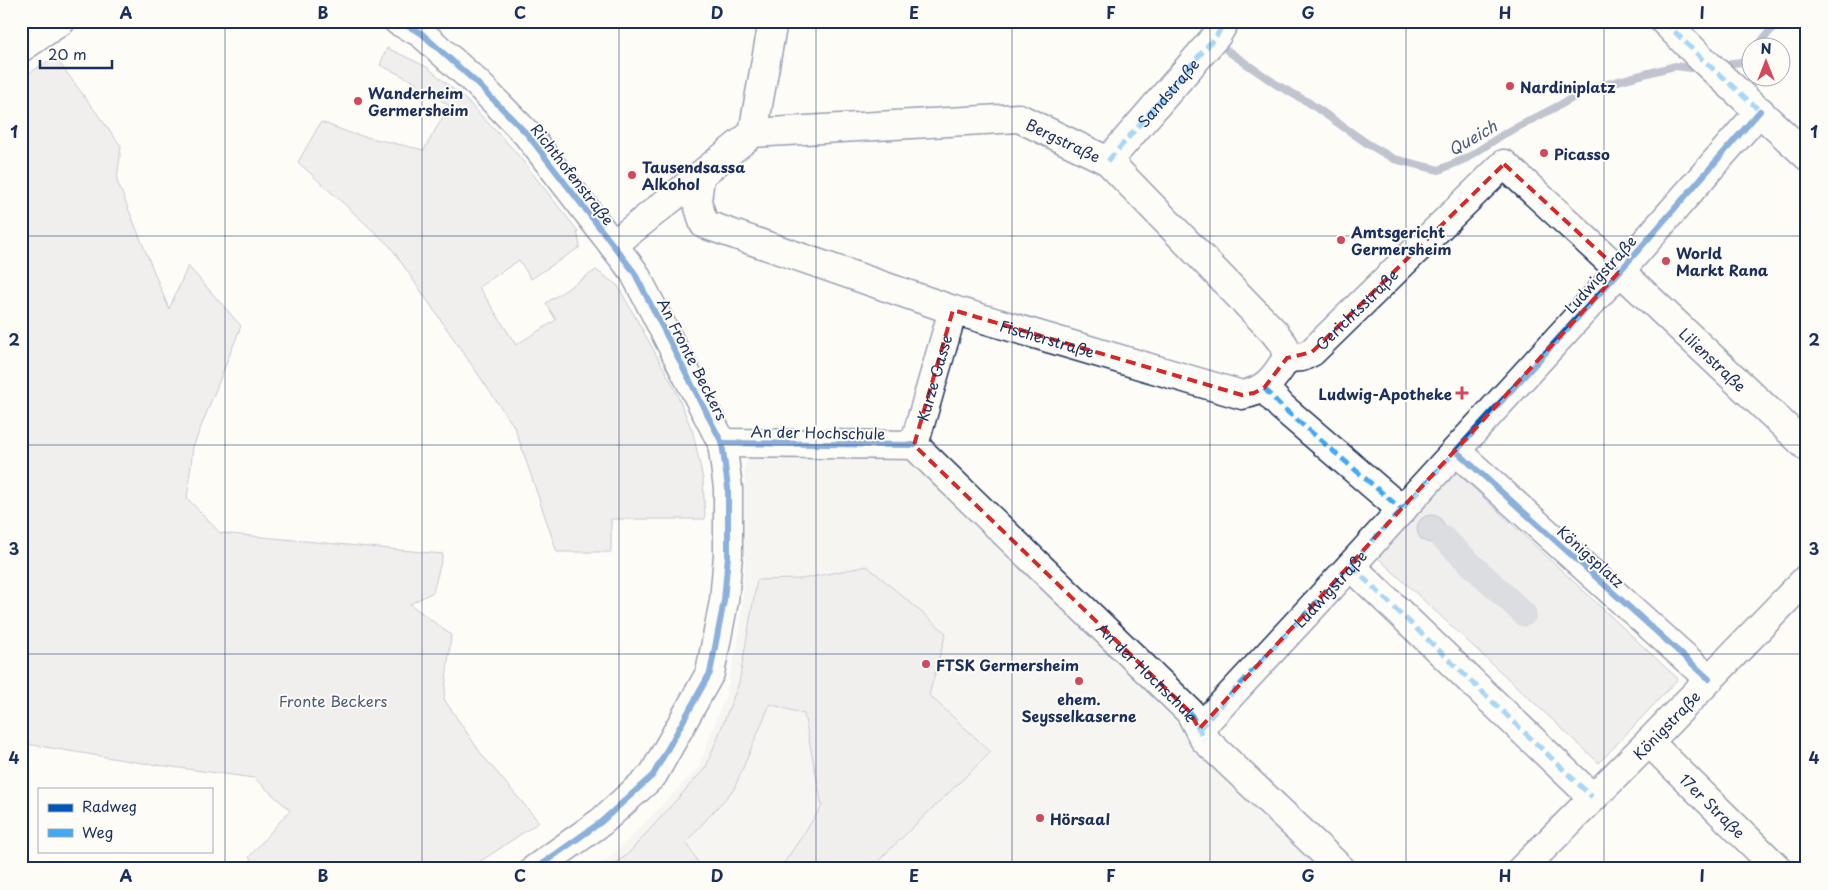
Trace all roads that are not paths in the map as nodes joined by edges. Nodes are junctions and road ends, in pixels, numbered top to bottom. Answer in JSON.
{"nodes":[{"id":1,"x":61,"y":21,"type":"edge"},
{"id":2,"x":398,"y":21,"type":"edge"},
{"id":3,"x":773,"y":21,"type":"edge"},
{"id":4,"x":1224,"y":21,"type":"edge"},
{"id":5,"x":1664,"y":21,"type":"edge"},
{"id":6,"x":21,"y":48,"type":"edge"},
{"id":7,"x":1760,"y":111,"type":"junction"},
{"id":8,"x":752,"y":133,"type":"junction"},
{"id":9,"x":1807,"y":156,"type":"edge"},
{"id":10,"x":1108,"y":162,"type":"junction"},
{"id":11,"x":700,"y":177,"type":"junction"},
{"id":12,"x":613,"y":245,"type":"junction"},
{"id":13,"x":1620,"y":271,"type":"junction"},
{"id":14,"x":953,"y":310,"type":"junction"},
{"id":15,"x":1287,"y":358,"type":"junction"},
{"id":16,"x":1264,"y":388,"type":"junction"},
{"id":17,"x":722,"y":443,"type":"junction"},
{"id":18,"x":914,"y":446,"type":"junction"},
{"id":19,"x":1807,"y":447,"type":"edge"},
{"id":20,"x":1456,"y":451,"type":"junction"},
{"id":21,"x":1402,"y":510,"type":"junction"},
{"id":22,"x":1351,"y":566,"type":"junction"},
{"id":23,"x":1807,"y":578,"type":"edge"},
{"id":24,"x":1710,"y":679,"type":"junction"},
{"id":25,"x":1199,"y":729,"type":"junction"},
{"id":26,"x":1649,"y":742,"type":"junction"},
{"id":27,"x":1592,"y":797,"type":"junction"},
{"id":28,"x":535,"y":869,"type":"edge"},
{"id":29,"x":1341,"y":869,"type":"edge"},
{"id":30,"x":1522,"y":869,"type":"edge"},
{"id":31,"x":1778,"y":869,"type":"edge"}],
"edges":[{"from":1,"to":6,"type":"street"},
{"from":2,"to":12,"type":"street","name":"Richthofenstraße"},
{"from":3,"to":8,"type":"street"},
{"from":4,"to":10,"type":"street","name":"Sandstraße"},
{"from":5,"to":7,"type":"street"},
{"from":7,"to":9,"type":"street"},
{"from":7,"to":13,"type":"street","name":"Ludwigstraße"},
{"from":8,"to":10,"type":"street","name":"Bergstraße"},
{"from":8,"to":11,"type":"street"},
{"from":10,"to":15,"type":"street","name":"Bergstraße"},
{"from":11,"to":12,"type":"street"},
{"from":11,"to":14,"type":"street","name":"Fischerstraße"},
{"from":12,"to":17,"type":"street","name":"An Fronte Beckers"},
{"from":13,"to":15,"type":"street","name":"Gerichtsstraße"},
{"from":13,"to":19,"type":"street","name":"Lilienstraße"},
{"from":13,"to":20,"type":"street","name":"Ludwigstraße"},
{"from":14,"to":16,"type":"street","name":"Fischerstraße"},
{"from":14,"to":18,"type":"street","name":"Kurze Gasse"},
{"from":15,"to":16,"type":"street"},
{"from":16,"to":21,"type":"street"},
{"from":17,"to":18,"type":"street","name":"An der Hochschule"},
{"from":17,"to":28,"type":"street","name":"An Fronte Beckers"},
{"from":18,"to":25,"type":"street","name":"An der Hochschule"},
{"from":20,"to":21,"type":"street","name":"Ludwigstraße"},
{"from":20,"to":24,"type":"street","name":"Königsplatz"},
{"from":21,"to":22,"type":"street","name":"Ludwigstraße"},
{"from":22,"to":25,"type":"street","name":"Ludwigstraße"},
{"from":22,"to":27,"type":"street"},
{"from":23,"to":24,"type":"street","name":"Königstraße"},
{"from":24,"to":26,"type":"street","name":"Königstraße"},
{"from":25,"to":29,"type":"street","name":"An der Hochschule"},
{"from":26,"to":27,"type":"street","name":"Königstraße"},
{"from":26,"to":31,"type":"street","name":"17er Straße"},
{"from":27,"to":30,"type":"street","name":"Königstraße"}]}
